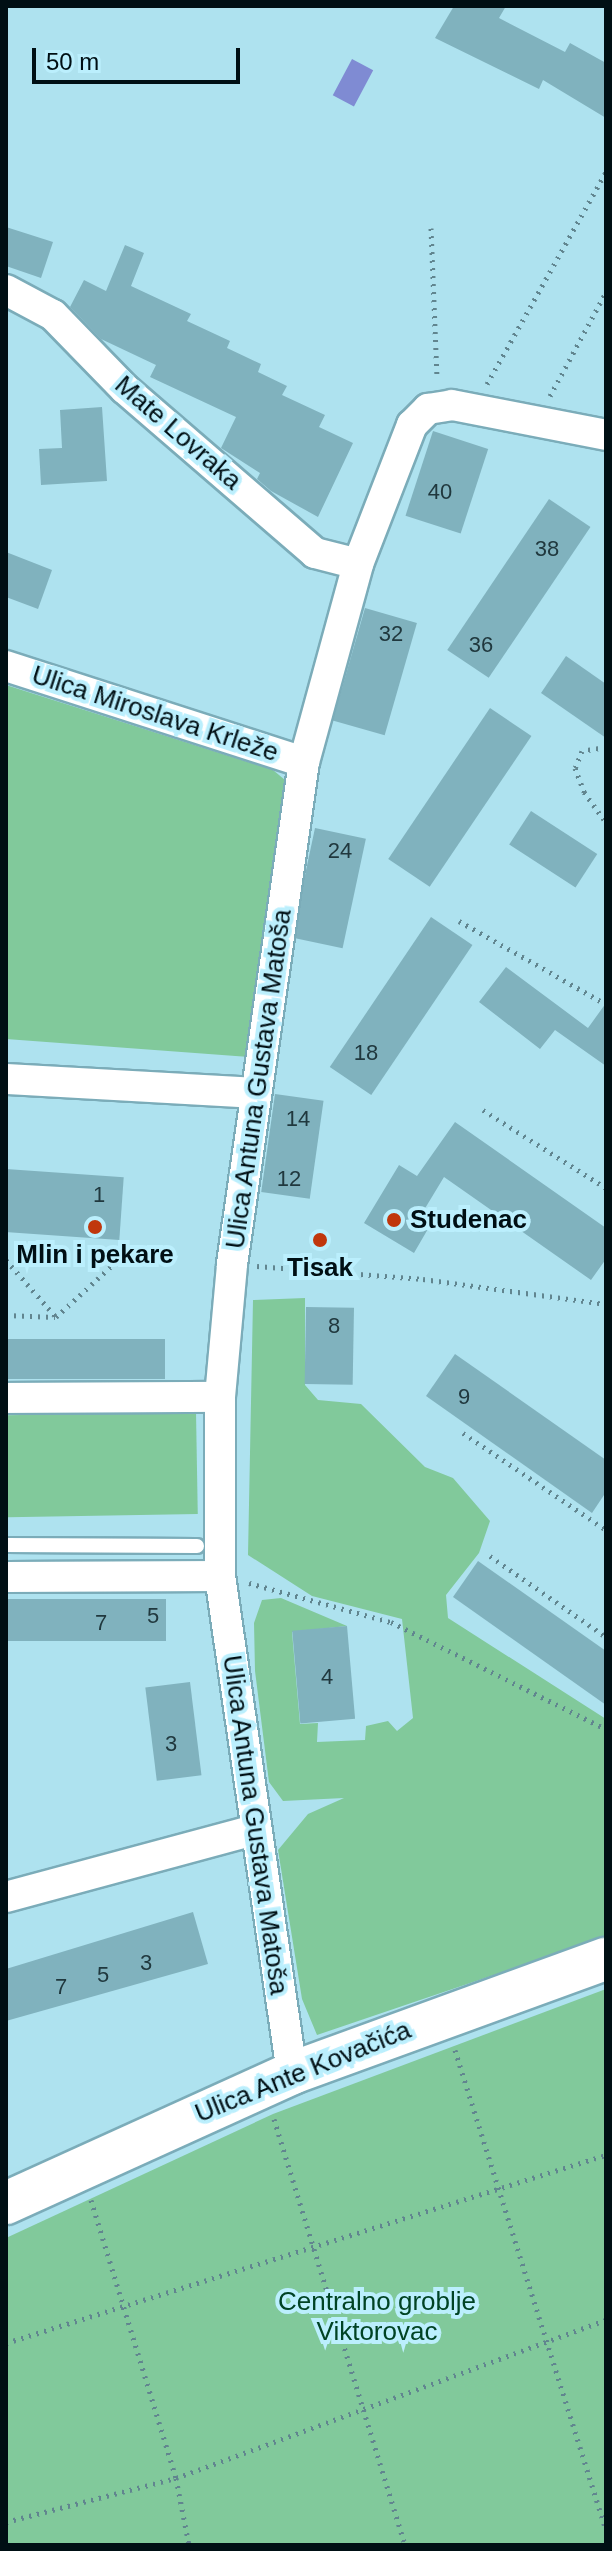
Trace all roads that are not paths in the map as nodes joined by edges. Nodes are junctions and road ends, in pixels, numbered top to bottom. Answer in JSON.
{"nodes":[{"id":1,"x":6,"y":290,"type":"edge"},
{"id":2,"x":606,"y":435,"type":"edge"},
{"id":3,"x":358,"y":564,"type":"junction"},
{"id":4,"x":6,"y":666,"type":"edge"},
{"id":5,"x":304,"y":762,"type":"junction"},
{"id":6,"x":6,"y":1079,"type":"edge"},
{"id":7,"x":256,"y":1093,"type":"junction"},
{"id":8,"x":220,"y":1397,"type":"junction"},
{"id":9,"x":6,"y":1398,"type":"edge"},
{"id":10,"x":6,"y":1545,"type":"edge"},
{"id":11,"x":197,"y":1546,"type":"dead end"},
{"id":12,"x":220,"y":1576,"type":"junction"},
{"id":13,"x":6,"y":1577,"type":"edge"},
{"id":14,"x":254,"y":1830,"type":"junction"},
{"id":15,"x":6,"y":1897,"type":"edge"},
{"id":16,"x":606,"y":1959,"type":"edge"},
{"id":17,"x":292,"y":2073,"type":"junction"},
{"id":18,"x":6,"y":2203,"type":"edge"}],
"edges":[{"from":1,"to":3,"type":"street","name":"Mate Lovraka"},
{"from":2,"to":3,"type":"street","name":"Ulica Antuna Gustava Matoša"},
{"from":3,"to":5,"type":"street","name":"Ulica Antuna Gustava Matoša"},
{"from":4,"to":5,"type":"street","name":"Ulica Miroslava Krleže"},
{"from":5,"to":7,"type":"street","name":"Ulica Antuna Gustava Matoša"},
{"from":6,"to":7,"type":"street"},
{"from":7,"to":8,"type":"street","name":"Ulica Antuna Gustava Matoša"},
{"from":8,"to":9,"type":"street"},
{"from":8,"to":12,"type":"street","name":"Ulica Antuna Gustava Matoša"},
{"from":10,"to":11,"type":"lane"},
{"from":12,"to":13,"type":"street"},
{"from":12,"to":14,"type":"street","name":"Ulica Antuna Gustava Matoša"},
{"from":14,"to":15,"type":"street"},
{"from":14,"to":17,"type":"street","name":"Ulica Antuna Gustava Matoša"},
{"from":16,"to":17,"type":"main road","name":"Ulica Ante Kovačića"},
{"from":17,"to":18,"type":"main road","name":"Ulica Ante Kovačića"}]}
